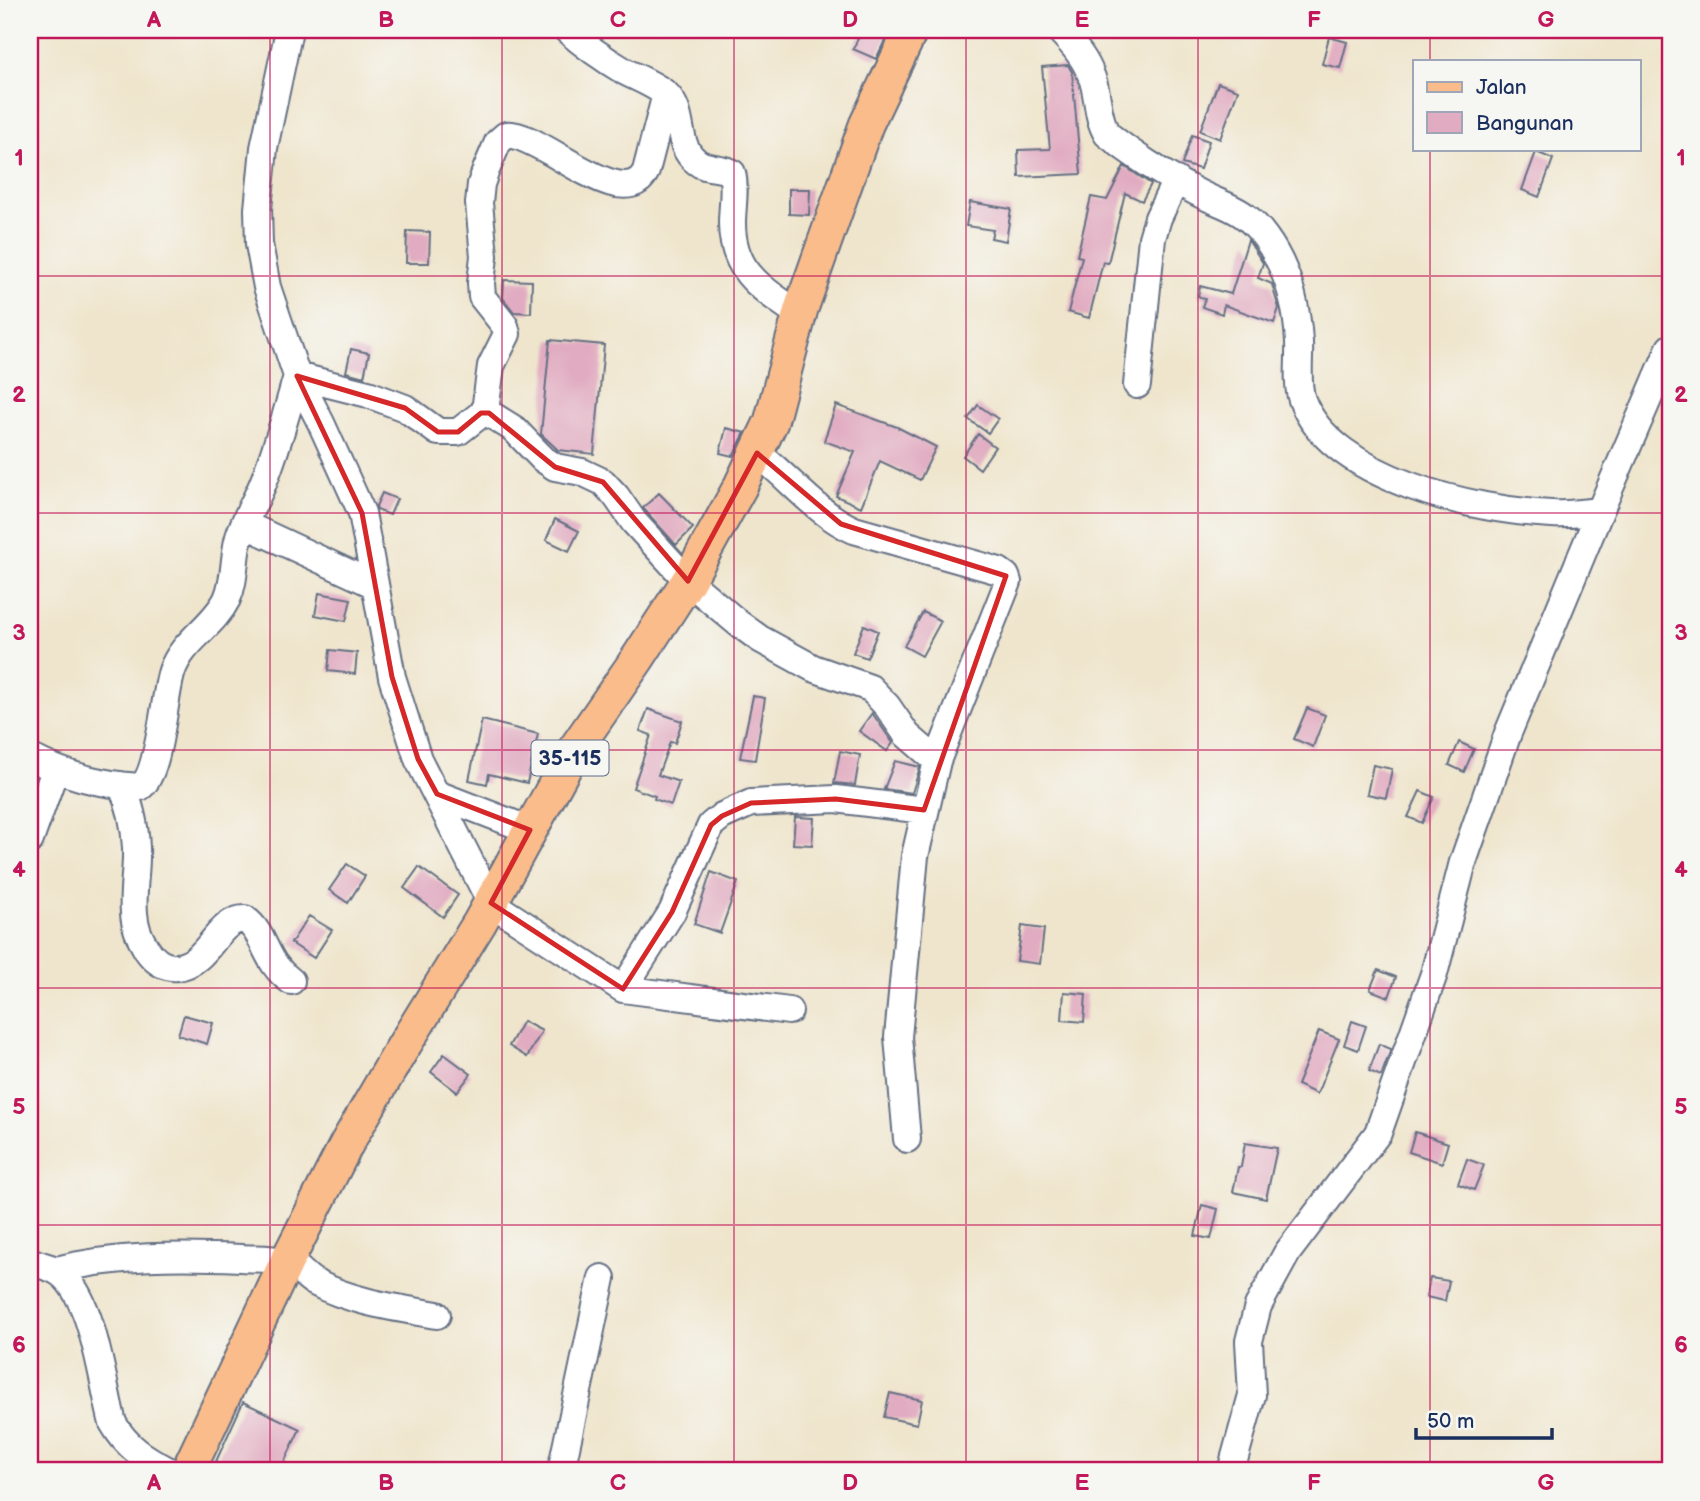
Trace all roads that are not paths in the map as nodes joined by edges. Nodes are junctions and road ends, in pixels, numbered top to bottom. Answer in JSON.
{"nodes":[{"id":1,"x":289,"y":30,"type":"edge"},
{"id":2,"x":567,"y":30,"type":"edge"},
{"id":3,"x":912,"y":30,"type":"edge"},
{"id":4,"x":1059,"y":30,"type":"edge"},
{"id":5,"x":666,"y":94,"type":"junction"},
{"id":6,"x":1176,"y":180,"type":"junction"},
{"id":7,"x":800,"y":315,"type":"junction"},
{"id":8,"x":1670,"y":348,"type":"edge"},
{"id":9,"x":297,"y":376,"type":"junction"},
{"id":10,"x":1137,"y":385,"type":"dead end"},
{"id":11,"x":485,"y":411,"type":"junction"},
{"id":12,"x":757,"y":453,"type":"junction"},
{"id":13,"x":1600,"y":511,"type":"junction"},
{"id":14,"x":244,"y":524,"type":"junction"},
{"id":15,"x":688,"y":581,"type":"junction"},
{"id":16,"x":375,"y":585,"type":"junction"},
{"id":17,"x":30,"y":757,"type":"edge"},
{"id":18,"x":937,"y":761,"type":"junction"},
{"id":19,"x":55,"y":770,"type":"junction"},
{"id":20,"x":121,"y":785,"type":"junction"},
{"id":21,"x":437,"y":794,"type":"junction"},
{"id":22,"x":924,"y":810,"type":"junction"},
{"id":23,"x":530,"y":830,"type":"junction"},
{"id":24,"x":30,"y":841,"type":"edge"},
{"id":25,"x":491,"y":903,"type":"junction"},
{"id":26,"x":291,"y":981,"type":"dead end"},
{"id":27,"x":623,"y":989,"type":"junction"},
{"id":28,"x":789,"y":1011,"type":"dead end"},
{"id":29,"x":907,"y":1139,"type":"dead end"},
{"id":30,"x":30,"y":1261,"type":"edge"},
{"id":31,"x":287,"y":1261,"type":"junction"},
{"id":32,"x":56,"y":1270,"type":"junction"},
{"id":33,"x":602,"y":1278,"type":"dead end"},
{"id":34,"x":438,"y":1315,"type":"dead end"},
{"id":35,"x":169,"y":1471,"type":"edge"},
{"id":36,"x":188,"y":1471,"type":"edge"},
{"id":37,"x":561,"y":1471,"type":"edge"},
{"id":38,"x":1231,"y":1471,"type":"edge"}],
"edges":[{"from":1,"to":9,"type":"street"},
{"from":2,"to":5,"type":"street"},
{"from":3,"to":7,"type":"main road","number":"35-115"},
{"from":4,"to":6,"type":"street"},
{"from":5,"to":7,"type":"street"},
{"from":5,"to":11,"type":"street"},
{"from":6,"to":10,"type":"street"},
{"from":6,"to":13,"type":"street"},
{"from":7,"to":12,"type":"main road","number":"35-115"},
{"from":8,"to":13,"type":"street"},
{"from":9,"to":11,"type":"street"},
{"from":9,"to":14,"type":"street"},
{"from":9,"to":16,"type":"street"},
{"from":11,"to":15,"type":"street"},
{"from":12,"to":15,"type":"main road","number":"35-115"},
{"from":12,"to":18,"type":"street"},
{"from":13,"to":38,"type":"street"},
{"from":14,"to":16,"type":"street"},
{"from":14,"to":20,"type":"street"},
{"from":15,"to":18,"type":"street"},
{"from":15,"to":23,"type":"main road","number":"35-115"},
{"from":16,"to":21,"type":"street"},
{"from":17,"to":19,"type":"street"},
{"from":18,"to":22,"type":"street"},
{"from":19,"to":20,"type":"street"},
{"from":19,"to":24,"type":"street"},
{"from":20,"to":26,"type":"street"},
{"from":21,"to":23,"type":"street"},
{"from":21,"to":25,"type":"street"},
{"from":22,"to":27,"type":"street"},
{"from":22,"to":29,"type":"street"},
{"from":23,"to":25,"type":"main road","number":"35-115"},
{"from":25,"to":27,"type":"street"},
{"from":25,"to":31,"type":"main road","number":"35-115"},
{"from":27,"to":28,"type":"street"},
{"from":30,"to":32,"type":"street"},
{"from":31,"to":32,"type":"street"},
{"from":31,"to":34,"type":"street"},
{"from":31,"to":36,"type":"main road","number":"35-115"},
{"from":32,"to":35,"type":"street"},
{"from":33,"to":37,"type":"street"}]}
